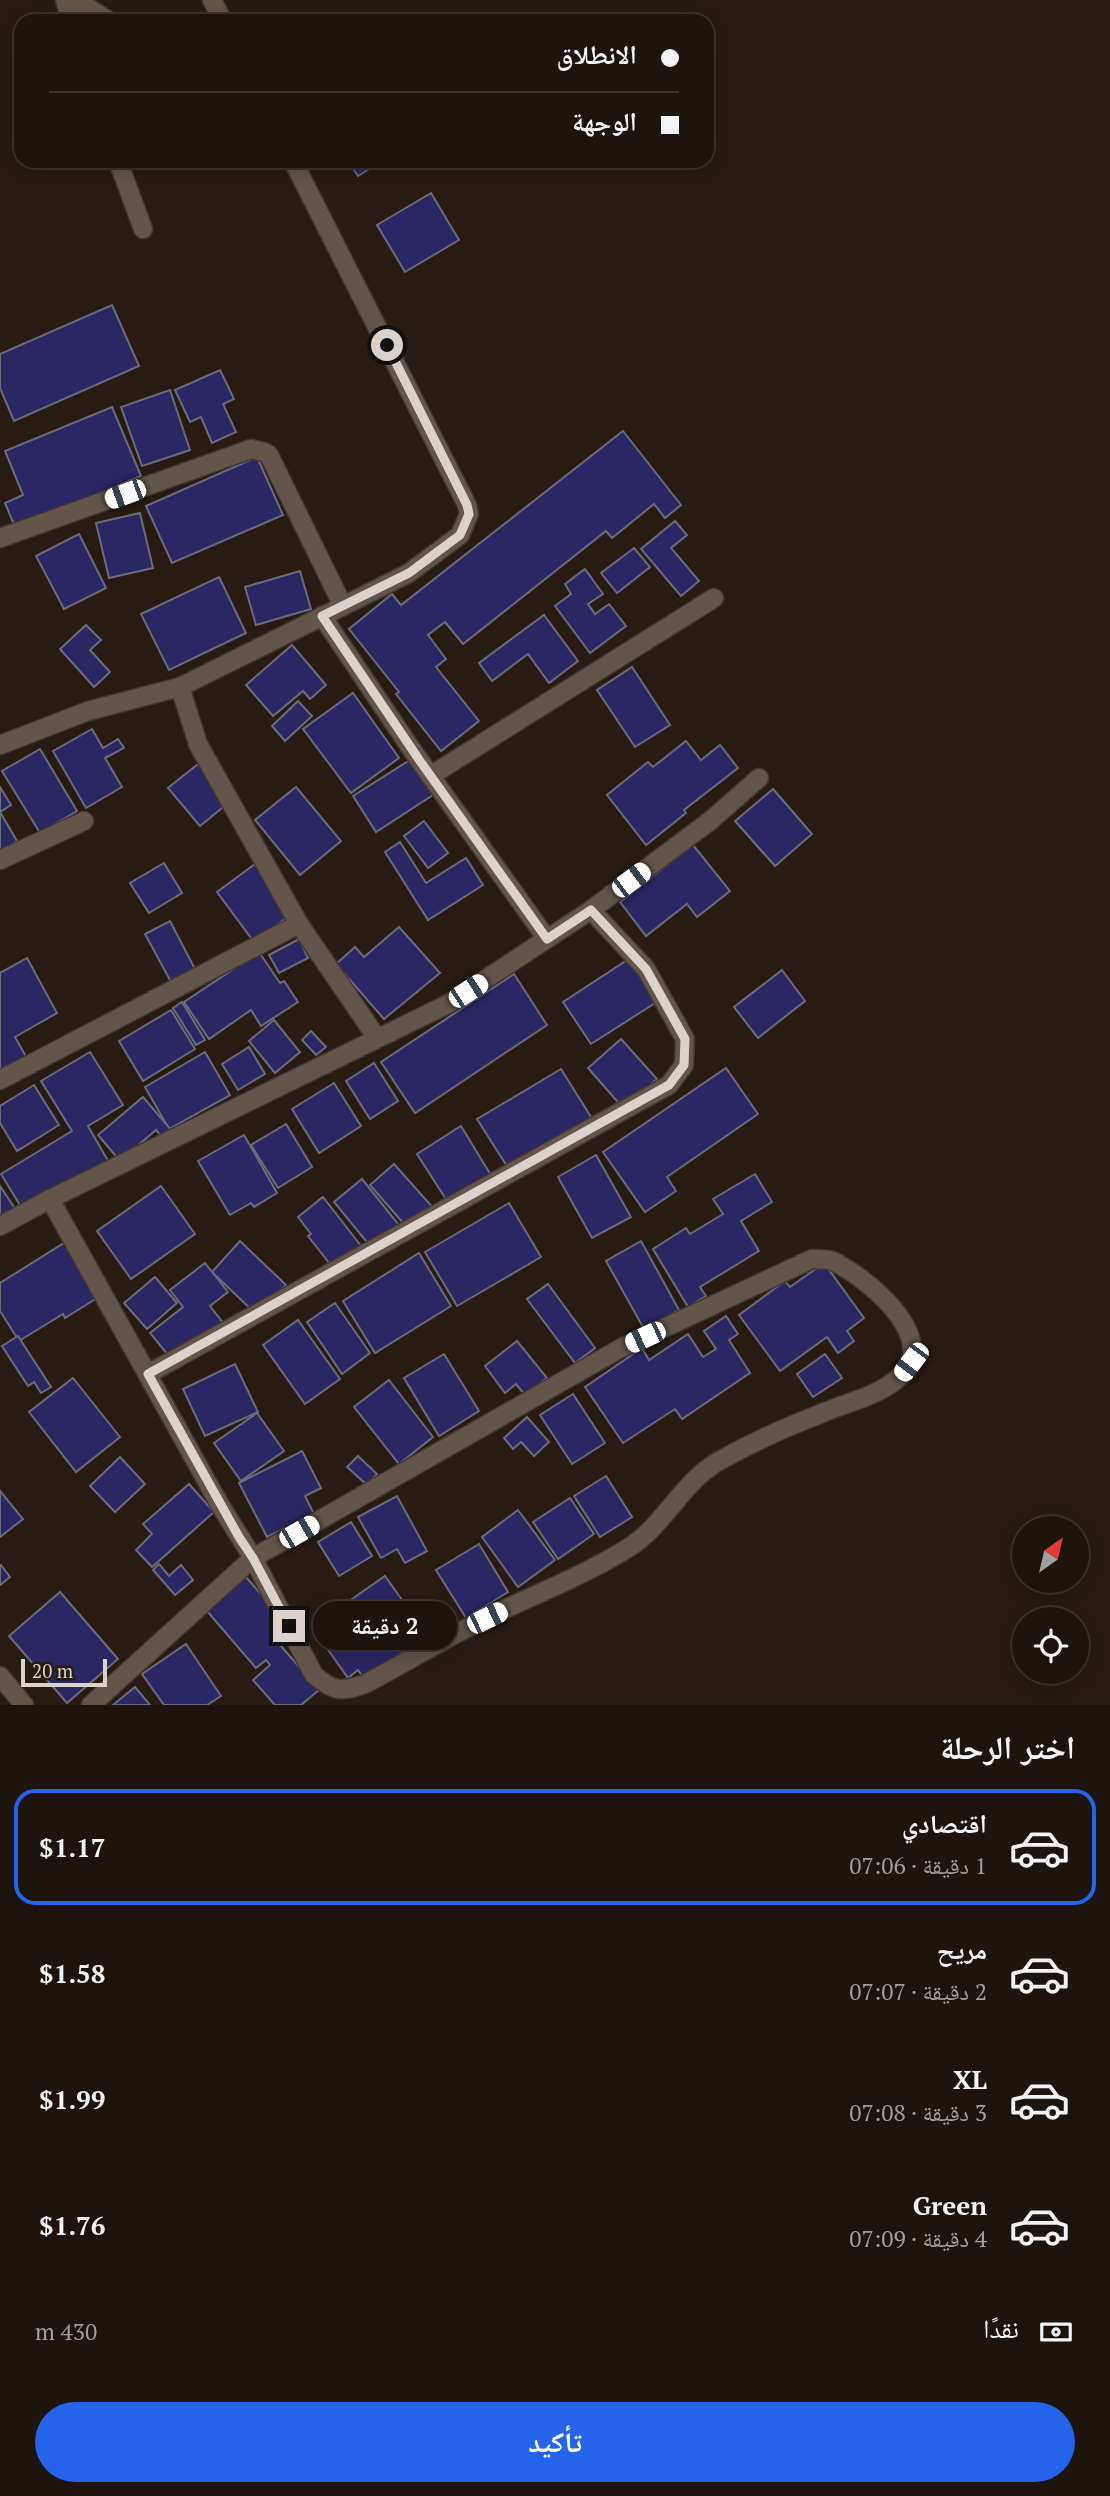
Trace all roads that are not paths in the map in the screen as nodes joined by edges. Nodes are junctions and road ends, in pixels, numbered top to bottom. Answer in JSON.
{"nodes":[{"id":1,"x":76,"y":0,"type":"edge"},
{"id":2,"x":98,"y":14,"type":"edge"},
{"id":3,"x":121,"y":168,"type":"edge"},
{"id":4,"x":297,"y":168,"type":"edge"},
{"id":5,"x":143,"y":229,"type":"dead end"},
{"id":6,"x":0,"y":538,"type":"edge"},
{"id":7,"x":714,"y":598,"type":"dead end"},
{"id":8,"x":342,"y":606,"type":"junction"},
{"id":9,"x":322,"y":616,"type":"junction"},
{"id":10,"x":180,"y":688,"type":"junction"},
{"id":11,"x":0,"y":745,"type":"edge"},
{"id":12,"x":430,"y":776,"type":"junction"},
{"id":13,"x":759,"y":778,"type":"dead end"},
{"id":14,"x":84,"y":821,"type":"dead end"},
{"id":15,"x":0,"y":860,"type":"edge"},
{"id":16,"x":591,"y":910,"type":"junction"},
{"id":17,"x":299,"y":924,"type":"junction"},
{"id":18,"x":547,"y":939,"type":"junction"},
{"id":19,"x":377,"y":1038,"type":"junction"},
{"id":20,"x":0,"y":1080,"type":"edge"},
{"id":21,"x":50,"y":1199,"type":"junction"},
{"id":22,"x":0,"y":1226,"type":"edge"},
{"id":23,"x":148,"y":1374,"type":"junction"},
{"id":24,"x":253,"y":1558,"type":"junction"},
{"id":25,"x":0,"y":1676,"type":"edge"},
{"id":26,"x":23,"y":1705,"type":"edge"},
{"id":27,"x":91,"y":1705,"type":"edge"}],
"edges":[{"from":1,"to":2,"type":"street"},
{"from":3,"to":5,"type":"street"},
{"from":4,"to":8,"type":"street"},
{"from":6,"to":8,"type":"street"},
{"from":7,"to":12,"type":"street"},
{"from":8,"to":9,"type":"street"},
{"from":9,"to":10,"type":"street"},
{"from":9,"to":12,"type":"street"},
{"from":10,"to":11,"type":"street"},
{"from":10,"to":17,"type":"street"},
{"from":12,"to":18,"type":"street"},
{"from":13,"to":16,"type":"street"},
{"from":14,"to":15,"type":"street"},
{"from":16,"to":18,"type":"street"},
{"from":16,"to":23,"type":"street"},
{"from":17,"to":19,"type":"street"},
{"from":17,"to":20,"type":"street"},
{"from":18,"to":19,"type":"street"},
{"from":19,"to":21,"type":"street"},
{"from":21,"to":22,"type":"street"},
{"from":21,"to":23,"type":"street"},
{"from":23,"to":24,"type":"street"},
{"from":24,"to":24,"type":"street"},
{"from":24,"to":27,"type":"street"},
{"from":25,"to":26,"type":"street"}]}
